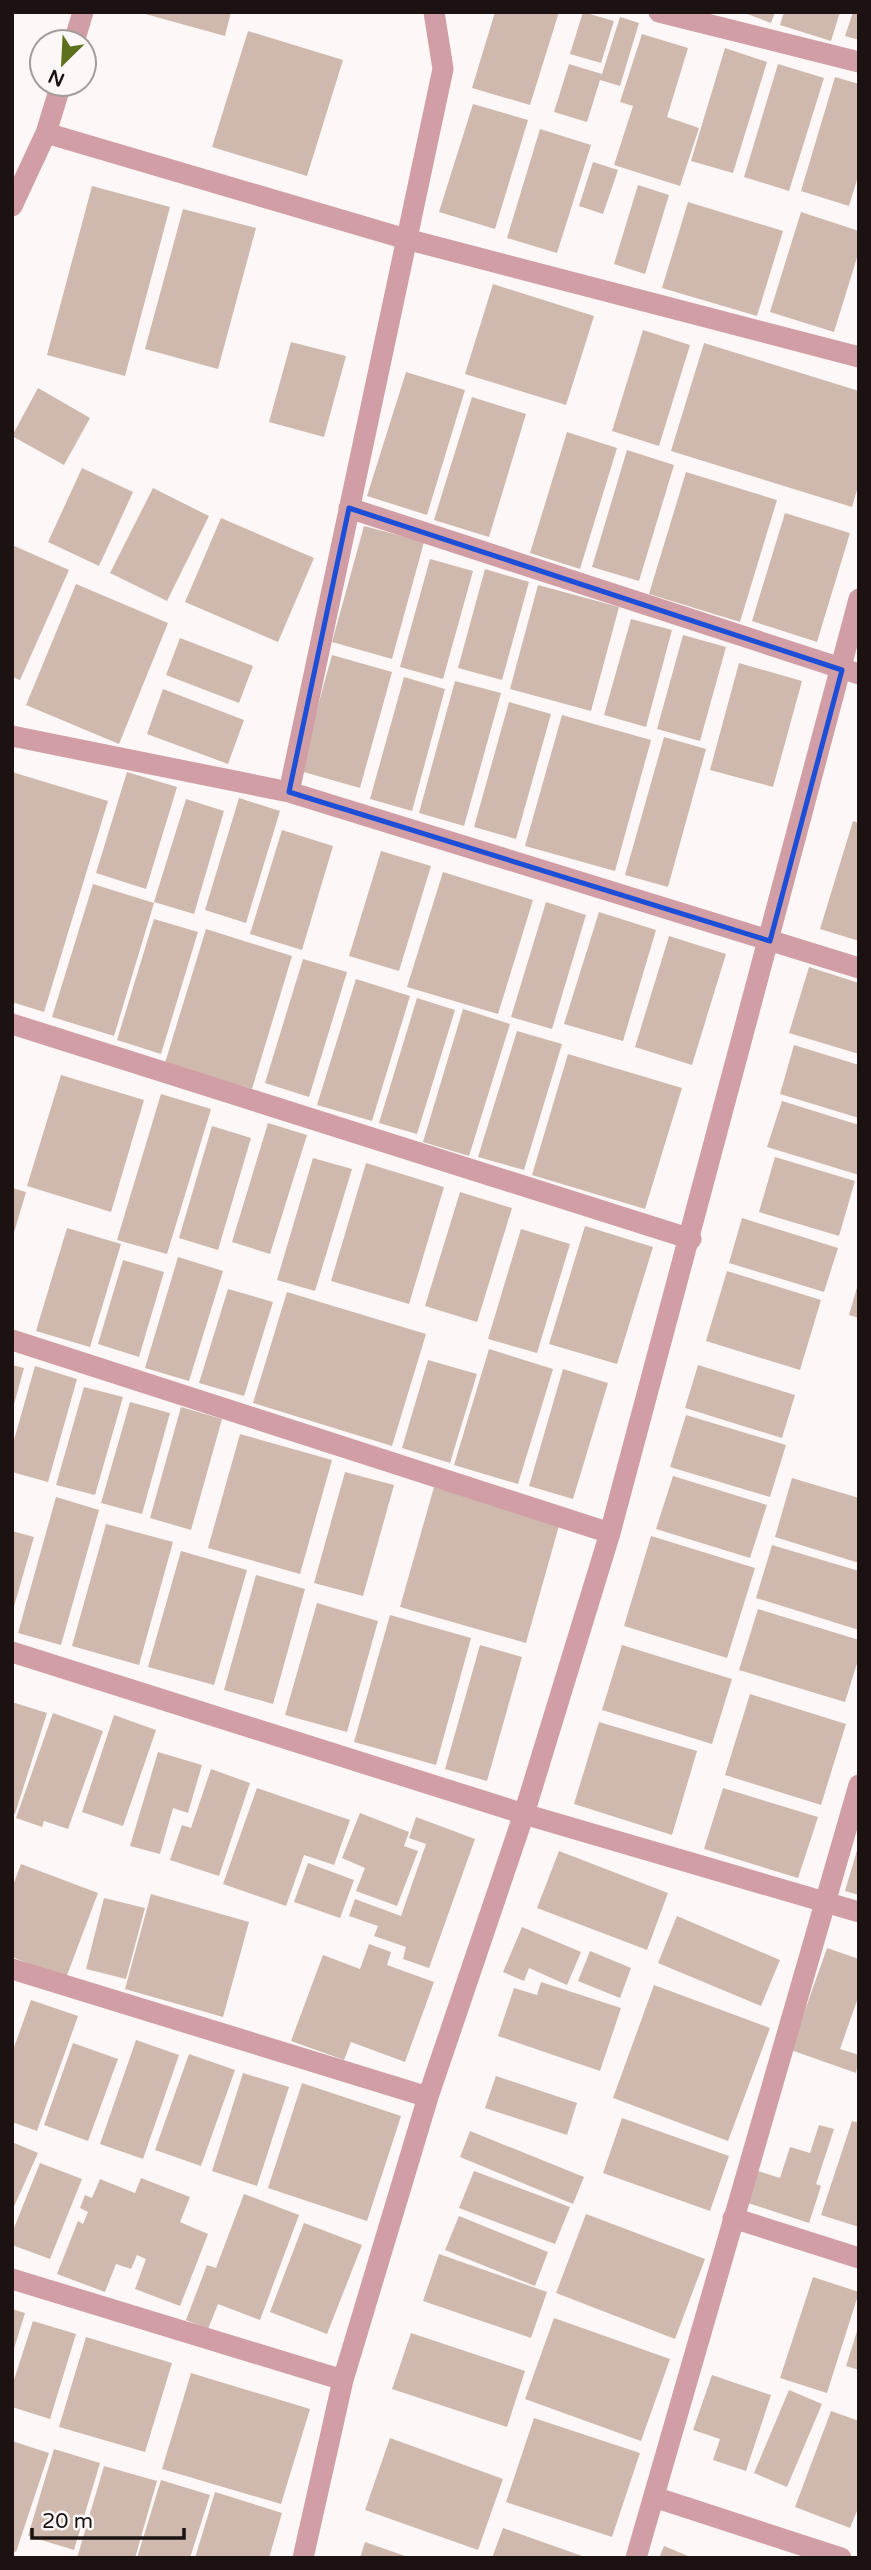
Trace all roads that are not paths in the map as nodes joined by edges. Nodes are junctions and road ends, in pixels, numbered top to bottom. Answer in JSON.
{"nodes":[{"id":1,"x":434,"y":12,"type":"edge"},
{"id":2,"x":659,"y":12,"type":"edge"},
{"id":3,"x":859,"y":62,"type":"edge"},
{"id":4,"x":57,"y":98,"type":"edge"},
{"id":5,"x":46,"y":133,"type":"junction"},
{"id":6,"x":12,"y":205,"type":"edge"},
{"id":7,"x":406,"y":239,"type":"junction"},
{"id":8,"x":859,"y":357,"type":"edge"},
{"id":9,"x":349,"y":508,"type":"junction"},
{"id":10,"x":859,"y":599,"type":"edge"},
{"id":11,"x":850,"y":672,"type":"edge"},
{"id":12,"x":12,"y":736,"type":"edge"},
{"id":13,"x":289,"y":792,"type":"junction"},
{"id":14,"x":770,"y":941,"type":"junction"},
{"id":15,"x":859,"y":968,"type":"edge"},
{"id":16,"x":12,"y":1024,"type":"edge"},
{"id":17,"x":691,"y":1239,"type":"junction"},
{"id":18,"x":12,"y":1340,"type":"edge"},
{"id":19,"x":610,"y":1532,"type":"junction"},
{"id":20,"x":12,"y":1651,"type":"edge"},
{"id":21,"x":859,"y":1785,"type":"edge"},
{"id":22,"x":524,"y":1814,"type":"junction"},
{"id":23,"x":827,"y":1901,"type":"junction"},
{"id":24,"x":859,"y":1912,"type":"edge"},
{"id":25,"x":12,"y":1969,"type":"edge"},
{"id":26,"x":428,"y":2097,"type":"junction"},
{"id":27,"x":733,"y":2218,"type":"junction"},
{"id":28,"x":859,"y":2258,"type":"edge"},
{"id":29,"x":12,"y":2279,"type":"edge"},
{"id":30,"x":343,"y":2380,"type":"junction"},
{"id":31,"x":654,"y":2497,"type":"junction"},
{"id":32,"x":303,"y":2558,"type":"edge"},
{"id":33,"x":636,"y":2558,"type":"edge"},
{"id":34,"x":841,"y":2558,"type":"edge"}],
"edges":[{"from":1,"to":7,"type":"street"},
{"from":2,"to":3,"type":"street"},
{"from":4,"to":5,"type":"street"},
{"from":5,"to":6,"type":"street"},
{"from":5,"to":7,"type":"street"},
{"from":7,"to":8,"type":"street"},
{"from":7,"to":9,"type":"street"},
{"from":9,"to":11,"type":"street"},
{"from":9,"to":13,"type":"street"},
{"from":10,"to":11,"type":"street"},
{"from":11,"to":14,"type":"street"},
{"from":12,"to":13,"type":"street"},
{"from":13,"to":14,"type":"street"},
{"from":14,"to":15,"type":"street"},
{"from":14,"to":17,"type":"street"},
{"from":16,"to":17,"type":"street"},
{"from":17,"to":19,"type":"street"},
{"from":18,"to":19,"type":"street"},
{"from":19,"to":22,"type":"street"},
{"from":20,"to":22,"type":"street"},
{"from":21,"to":23,"type":"street"},
{"from":22,"to":23,"type":"street"},
{"from":22,"to":26,"type":"street"},
{"from":23,"to":24,"type":"street"},
{"from":23,"to":27,"type":"street"},
{"from":25,"to":26,"type":"street"},
{"from":26,"to":30,"type":"street"},
{"from":27,"to":28,"type":"street"},
{"from":27,"to":31,"type":"street"},
{"from":29,"to":30,"type":"street"},
{"from":30,"to":32,"type":"street"},
{"from":31,"to":33,"type":"street"},
{"from":31,"to":34,"type":"street"}]}
